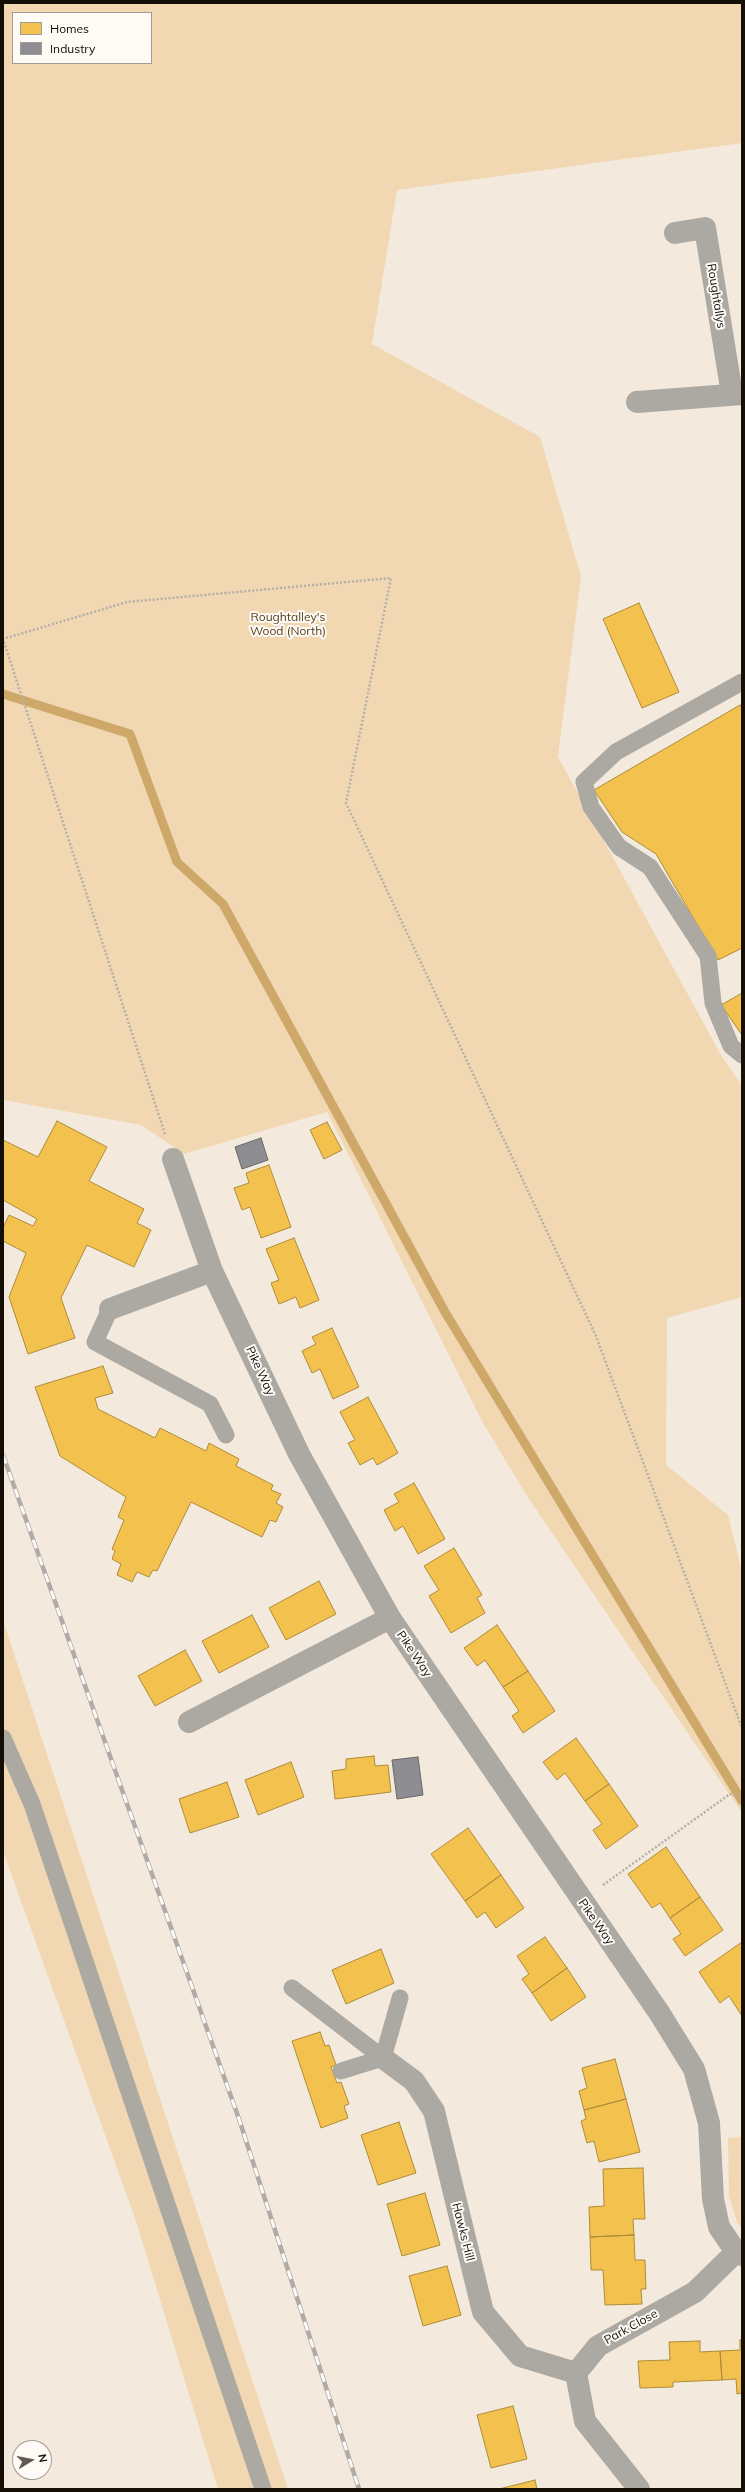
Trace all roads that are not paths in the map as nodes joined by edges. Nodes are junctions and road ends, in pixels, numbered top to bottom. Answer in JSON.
{"nodes":[{"id":1,"x":675,"y":233,"type":"dead end"},
{"id":2,"x":737,"y":394,"type":"edge"},
{"id":3,"x":637,"y":402,"type":"dead end"},
{"id":4,"x":742,"y":682,"type":"edge"},
{"id":5,"x":742,"y":1055,"type":"edge"},
{"id":6,"x":173,"y":1159,"type":"road end"},
{"id":7,"x":212,"y":1271,"type":"junction"},
{"id":8,"x":110,"y":1309,"type":"joint"},
{"id":9,"x":226,"y":1435,"type":"dead end"},
{"id":10,"x":390,"y":1618,"type":"junction"},
{"id":11,"x":189,"y":1722,"type":"dead end"},
{"id":12,"x":3,"y":1738,"type":"edge"},
{"id":13,"x":292,"y":1988,"type":"dead end"},
{"id":14,"x":400,"y":1998,"type":"dead end"},
{"id":15,"x":383,"y":2058,"type":"junction"},
{"id":16,"x":341,"y":2071,"type":"dead end"},
{"id":17,"x":739,"y":2253,"type":"edge"},
{"id":18,"x":576,"y":2373,"type":"junction"},
{"id":19,"x":263,"y":2489,"type":"edge"},
{"id":20,"x":639,"y":2489,"type":"edge"}],
"edges":[{"from":1,"to":2,"type":"street","name":"Roughtallys"},
{"from":2,"to":3,"type":"street","name":"Roughtallys"},
{"from":4,"to":5,"type":"lane"},
{"from":6,"to":7,"type":"street","name":"Pike Way"},
{"from":7,"to":8,"type":"street"},
{"from":7,"to":10,"type":"street","name":"Pike Way"},
{"from":8,"to":9,"type":"lane"},
{"from":10,"to":11,"type":"street","name":"Pike Way"},
{"from":10,"to":17,"type":"street","name":"Pike Way"},
{"from":12,"to":19,"type":"lane"},
{"from":13,"to":15,"type":"lane"},
{"from":14,"to":15,"type":"lane"},
{"from":15,"to":16,"type":"lane"},
{"from":15,"to":18,"type":"street","name":"Hawks Hill"},
{"from":17,"to":18,"type":"street","name":"Park Close"},
{"from":18,"to":20,"type":"street"}]}
